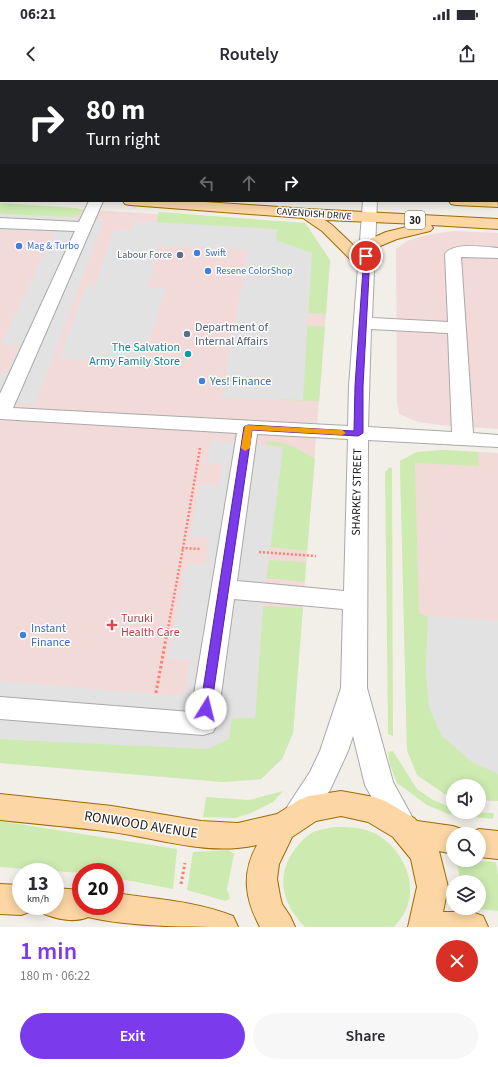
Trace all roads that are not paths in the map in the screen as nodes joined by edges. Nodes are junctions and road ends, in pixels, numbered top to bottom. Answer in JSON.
{"nodes":[{"id":1,"x":96,"y":202,"type":"edge"},
{"id":2,"x":144,"y":202,"type":"edge"},
{"id":3,"x":370,"y":202,"type":"edge"},
{"id":4,"x":477,"y":202,"type":"edge"},
{"id":5,"x":498,"y":203,"type":"edge"},
{"id":6,"x":307,"y":214,"type":"junction"},
{"id":7,"x":368,"y":217,"type":"junction"},
{"id":8,"x":462,"y":222,"type":"junction"},
{"id":9,"x":0,"y":223,"type":"edge"},
{"id":10,"x":498,"y":224,"type":"edge"},
{"id":11,"x":85,"y":227,"type":"junction"},
{"id":12,"x":367,"y":246,"type":"junction"},
{"id":13,"x":498,"y":253,"type":"edge"},
{"id":14,"x":366,"y":266,"type":"junction"},
{"id":15,"x":363,"y":323,"type":"junction"},
{"id":16,"x":457,"y":328,"type":"junction"},
{"id":17,"x":1,"y":413,"type":"edge"},
{"id":18,"x":248,"y":427,"type":"junction"},
{"id":19,"x":358,"y":433,"type":"junction"},
{"id":20,"x":463,"y":439,"type":"junction"},
{"id":21,"x":498,"y":441,"type":"edge"},
{"id":22,"x":224,"y":589,"type":"junction"},
{"id":23,"x":356,"y":601,"type":"junction"},
{"id":24,"x":354,"y":688,"type":"junction"},
{"id":25,"x":0,"y":708,"type":"edge"},
{"id":26,"x":0,"y":807,"type":"edge"},
{"id":27,"x":290,"y":820,"type":"junction"},
{"id":28,"x":406,"y":829,"type":"junction"},
{"id":29,"x":446,"y":838,"type":"edge"},
{"id":30,"x":486,"y":844,"type":"edge"},
{"id":31,"x":498,"y":845,"type":"edge"},
{"id":32,"x":0,"y":898,"type":"edge"},
{"id":33,"x":12,"y":899,"type":"edge"},
{"id":34,"x":124,"y":910,"type":"edge"},
{"id":35,"x":222,"y":927,"type":"edge"},
{"id":36,"x":279,"y":927,"type":"edge"},
{"id":37,"x":424,"y":927,"type":"edge"},
{"id":38,"x":472,"y":927,"type":"edge"}],
"edges":[{"from":1,"to":11,"type":"street"},
{"from":2,"to":6,"type":"main road","name":"CAVENDISH DRIVE","number":"30"},
{"from":3,"to":7,"type":"street","name":"SHARKEY STREET"},
{"from":4,"to":5,"type":"main road"},
{"from":6,"to":7,"type":"main road","name":"CAVENDISH DRIVE","number":"30"},
{"from":6,"to":14,"type":"main road"},
{"from":7,"to":8,"type":"main road","name":"CAVENDISH DRIVE","number":"30"},
{"from":7,"to":12,"type":"street","name":"SHARKEY STREET"},
{"from":8,"to":10,"type":"main road","name":"CAVENDISH DRIVE","number":"30"},
{"from":8,"to":12,"type":"main road"},
{"from":9,"to":11,"type":"street"},
{"from":11,"to":17,"type":"street"},
{"from":12,"to":14,"type":"street","name":"SHARKEY STREET"},
{"from":13,"to":16,"type":"street"},
{"from":14,"to":15,"type":"street","name":"SHARKEY STREET"},
{"from":15,"to":16,"type":"street"},
{"from":15,"to":19,"type":"street","name":"SHARKEY STREET"},
{"from":16,"to":20,"type":"street"},
{"from":17,"to":18,"type":"street"},
{"from":18,"to":19,"type":"street"},
{"from":18,"to":22,"type":"street"},
{"from":19,"to":20,"type":"street"},
{"from":19,"to":23,"type":"street","name":"SHARKEY STREET"},
{"from":20,"to":21,"type":"street"},
{"from":22,"to":23,"type":"street"},
{"from":22,"to":25,"type":"street"},
{"from":23,"to":24,"type":"street","name":"SHARKEY STREET"},
{"from":24,"to":27,"type":"street","name":"SHARKEY STREET"},
{"from":24,"to":28,"type":"street","name":"SHARKEY STREET"},
{"from":26,"to":27,"type":"main road","name":"RONWOOD AVENUE"},
{"from":27,"to":28,"type":"main road","name":"RONWOOD AVENUE"},
{"from":27,"to":36,"type":"main road"},
{"from":28,"to":29,"type":"main road"},
{"from":28,"to":37,"type":"main road"},
{"from":30,"to":31,"type":"main road"},
{"from":32,"to":33,"type":"main road"},
{"from":34,"to":35,"type":"main road"},
{"from":37,"to":38,"type":"main road"}]}
